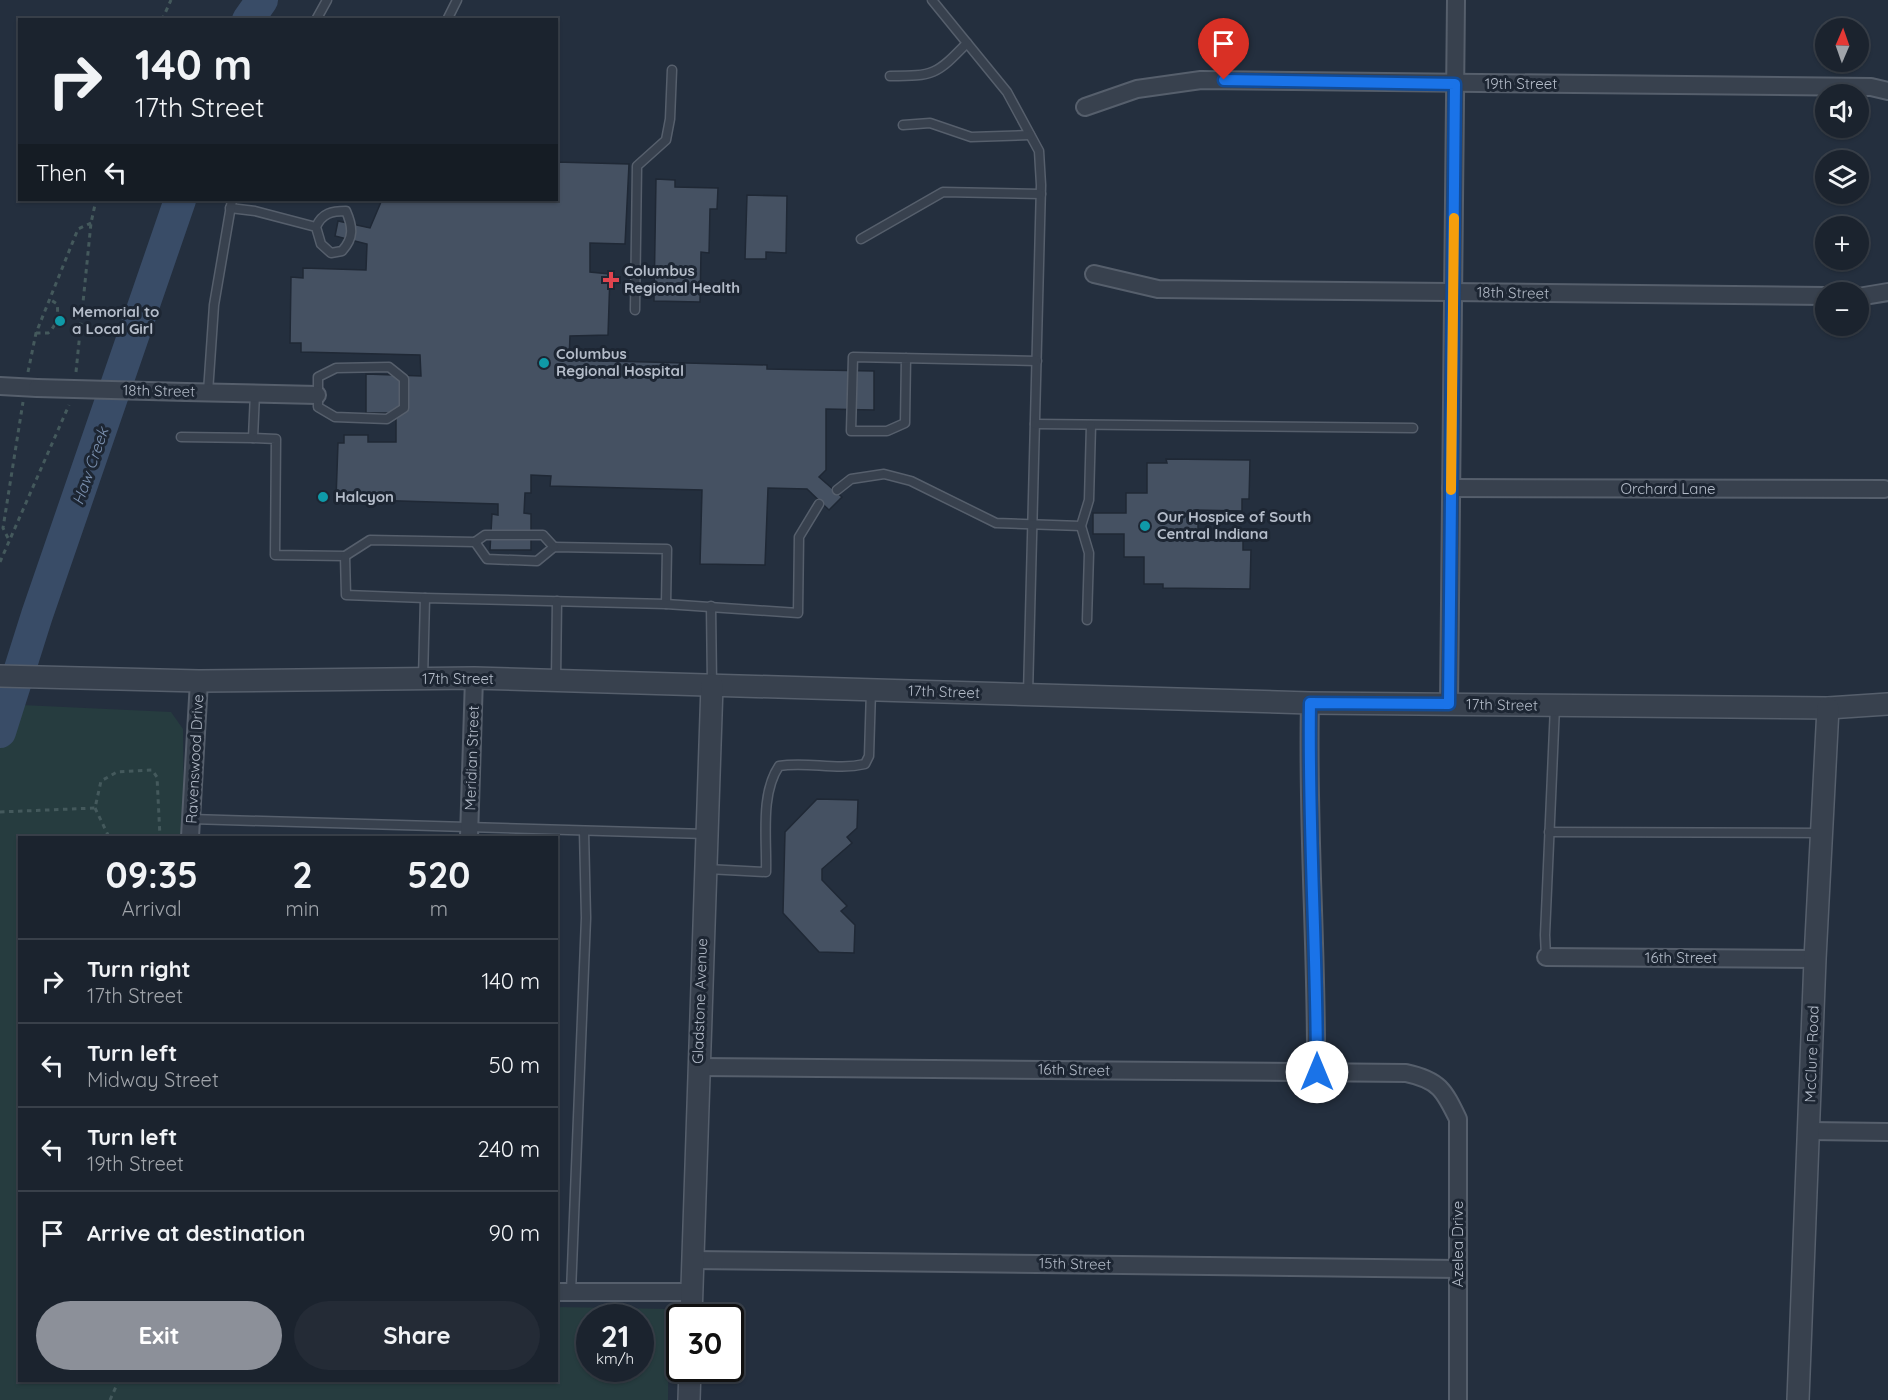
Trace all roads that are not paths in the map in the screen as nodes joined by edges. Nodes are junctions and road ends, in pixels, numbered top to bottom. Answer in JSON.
{"nodes":[{"id":1,"x":327,"y":0,"type":"edge"},
{"id":2,"x":457,"y":0,"type":"edge"},
{"id":3,"x":932,"y":0,"type":"edge"},
{"id":4,"x":1456,"y":0,"type":"edge"},
{"id":5,"x":317,"y":18,"type":"edge"},
{"id":6,"x":448,"y":18,"type":"edge"},
{"id":7,"x":967,"y":44,"type":"junction"},
{"id":8,"x":672,"y":70,"type":"dead end"},
{"id":9,"x":890,"y":76,"type":"dead end"},
{"id":10,"x":1455,"y":84,"type":"junction"},
{"id":11,"x":1888,"y":91,"type":"edge"},
{"id":12,"x":1085,"y":106,"type":"dead end"},
{"id":13,"x":903,"y":125,"type":"dead end"},
{"id":14,"x":1030,"y":135,"type":"junction"},
{"id":15,"x":1041,"y":194,"type":"junction"},
{"id":16,"x":231,"y":204,"type":"edge"},
{"id":17,"x":316,"y":227,"type":"junction"},
{"id":18,"x":861,"y":239,"type":"dead end"},
{"id":19,"x":1094,"y":274,"type":"dead end"},
{"id":20,"x":1453,"y":292,"type":"junction"},
{"id":21,"x":1888,"y":292,"type":"edge"},
{"id":22,"x":1869,"y":295,"type":"edge"},
{"id":23,"x":1815,"y":296,"type":"edge"},
{"id":24,"x":635,"y":310,"type":"dead end"},
{"id":25,"x":906,"y":358,"type":"junction"},
{"id":26,"x":1037,"y":361,"type":"junction"},
{"id":27,"x":0,"y":386,"type":"edge"},
{"id":28,"x":208,"y":392,"type":"junction"},
{"id":29,"x":255,"y":393,"type":"junction"},
{"id":30,"x":317,"y":395,"type":"junction"},
{"id":31,"x":1035,"y":424,"type":"junction"},
{"id":32,"x":1091,"y":425,"type":"junction"},
{"id":33,"x":1413,"y":428,"type":"dead end"},
{"id":34,"x":181,"y":437,"type":"dead end"},
{"id":35,"x":253,"y":438,"type":"junction"},
{"id":36,"x":1451,"y":488,"type":"junction"},
{"id":37,"x":1884,"y":489,"type":"dead end"},
{"id":38,"x":837,"y":490,"type":"dead end"},
{"id":39,"x":819,"y":504,"type":"dead end"},
{"id":40,"x":1033,"y":524,"type":"junction"},
{"id":41,"x":1081,"y":526,"type":"junction"},
{"id":42,"x":475,"y":542,"type":"junction"},
{"id":43,"x":554,"y":547,"type":"junction"},
{"id":44,"x":345,"y":556,"type":"junction"},
{"id":45,"x":425,"y":598,"type":"junction"},
{"id":46,"x":557,"y":601,"type":"junction"},
{"id":47,"x":666,"y":604,"type":"junction"},
{"id":48,"x":711,"y":606,"type":"junction"},
{"id":49,"x":1087,"y":620,"type":"dead end"},
{"id":50,"x":0,"y":676,"type":"edge"},
{"id":51,"x":474,"y":678,"type":"junction"},
{"id":52,"x":423,"y":679,"type":"junction"},
{"id":53,"x":199,"y":681,"type":"junction"},
{"id":54,"x":556,"y":681,"type":"junction"},
{"id":55,"x":712,"y":685,"type":"junction"},
{"id":56,"x":872,"y":690,"type":"junction"},
{"id":57,"x":1029,"y":694,"type":"junction"},
{"id":58,"x":1310,"y":703,"type":"junction"},
{"id":59,"x":1449,"y":704,"type":"junction"},
{"id":60,"x":1888,"y":704,"type":"edge"},
{"id":61,"x":1555,"y":705,"type":"junction"},
{"id":62,"x":1828,"y":708,"type":"junction"},
{"id":63,"x":191,"y":819,"type":"junction"},
{"id":64,"x":584,"y":831,"type":"junction"},
{"id":65,"x":469,"y":832,"type":"edge"},
{"id":66,"x":1549,"y":832,"type":"junction"},
{"id":67,"x":1821,"y":833,"type":"junction"},
{"id":68,"x":706,"y":834,"type":"junction"},
{"id":69,"x":190,"y":836,"type":"edge"},
{"id":70,"x":705,"y":869,"type":"junction"},
{"id":71,"x":1546,"y":957,"type":"joint"},
{"id":72,"x":1815,"y":959,"type":"junction"},
{"id":73,"x":698,"y":1066,"type":"junction"},
{"id":74,"x":1317,"y":1072,"type":"junction"},
{"id":75,"x":1444,"y":1091,"type":"joint"},
{"id":76,"x":1810,"y":1131,"type":"junction"},
{"id":77,"x":1888,"y":1132,"type":"edge"},
{"id":78,"x":691,"y":1260,"type":"junction"},
{"id":79,"x":1458,"y":1269,"type":"junction"},
{"id":80,"x":564,"y":1292,"type":"edge"},
{"id":81,"x":691,"y":1292,"type":"junction"},
{"id":82,"x":691,"y":1304,"type":"edge"},
{"id":83,"x":690,"y":1382,"type":"edge"},
{"id":84,"x":689,"y":1400,"type":"edge"},
{"id":85,"x":1458,"y":1400,"type":"edge"},
{"id":86,"x":1798,"y":1400,"type":"edge"}],
"edges":[{"from":1,"to":5,"type":"lane"},
{"from":2,"to":6,"type":"lane"},
{"from":3,"to":7,"type":"lane"},
{"from":4,"to":10,"type":"street"},
{"from":7,"to":9,"type":"lane"},
{"from":7,"to":14,"type":"lane"},
{"from":8,"to":24,"type":"lane"},
{"from":10,"to":11,"type":"street","name":"19th Street"},
{"from":10,"to":12,"type":"street","name":"19th Street"},
{"from":10,"to":20,"type":"street"},
{"from":13,"to":14,"type":"lane"},
{"from":14,"to":15,"type":"lane"},
{"from":15,"to":18,"type":"lane"},
{"from":15,"to":26,"type":"lane"},
{"from":16,"to":17,"type":"lane"},
{"from":16,"to":28,"type":"lane"},
{"from":17,"to":17,"type":"lane"},
{"from":19,"to":20,"type":"street","name":"18th Street"},
{"from":20,"to":23,"type":"street","name":"18th Street"},
{"from":20,"to":36,"type":"street"},
{"from":21,"to":22,"type":"street"},
{"from":25,"to":25,"type":"lane"},
{"from":25,"to":26,"type":"lane"},
{"from":26,"to":31,"type":"lane"},
{"from":27,"to":28,"type":"street","name":"18th Street","bridge":true},
{"from":28,"to":29,"type":"street","name":"18th Street"},
{"from":29,"to":30,"type":"street","name":"18th Street"},
{"from":29,"to":35,"type":"lane"},
{"from":30,"to":30,"type":"lane"},
{"from":31,"to":32,"type":"lane"},
{"from":31,"to":40,"type":"lane"},
{"from":32,"to":33,"type":"lane"},
{"from":32,"to":41,"type":"lane"},
{"from":34,"to":35,"type":"lane"},
{"from":35,"to":44,"type":"lane"},
{"from":36,"to":37,"type":"street","name":"Orchard Lane"},
{"from":36,"to":59,"type":"street"},
{"from":38,"to":40,"type":"lane"},
{"from":39,"to":48,"type":"lane"},
{"from":40,"to":41,"type":"lane"},
{"from":40,"to":57,"type":"lane"},
{"from":41,"to":49,"type":"lane"},
{"from":42,"to":43,"type":"lane"},
{"from":42,"to":43,"type":"lane"},
{"from":42,"to":44,"type":"lane"},
{"from":43,"to":47,"type":"lane"},
{"from":44,"to":45,"type":"lane"},
{"from":45,"to":46,"type":"lane"},
{"from":45,"to":52,"type":"lane"},
{"from":46,"to":47,"type":"lane"},
{"from":46,"to":54,"type":"lane"},
{"from":47,"to":48,"type":"lane"},
{"from":48,"to":55,"type":"lane"},
{"from":50,"to":53,"type":"street","name":"17th Street"},
{"from":51,"to":52,"type":"street","name":"17th Street"},
{"from":51,"to":54,"type":"street","name":"17th Street"},
{"from":51,"to":65,"type":"street","name":"Meridian Street"},
{"from":52,"to":53,"type":"street","name":"17th Street"},
{"from":53,"to":63,"type":"street","name":"Ravenswood Drive"},
{"from":54,"to":55,"type":"street","name":"17th Street"},
{"from":55,"to":56,"type":"street","name":"17th Street"},
{"from":55,"to":68,"type":"street","name":"Gladstone Avenue"},
{"from":56,"to":57,"type":"street","name":"17th Street"},
{"from":56,"to":70,"type":"lane"},
{"from":57,"to":58,"type":"street","name":"17th Street"},
{"from":58,"to":59,"type":"street","name":"17th Street"},
{"from":58,"to":74,"type":"street"},
{"from":59,"to":61,"type":"street","name":"17th Street"},
{"from":60,"to":62,"type":"street","name":"17th Street"},
{"from":61,"to":62,"type":"street","name":"17th Street"},
{"from":61,"to":66,"type":"lane"},
{"from":62,"to":67,"type":"street","name":"McClure Road"},
{"from":63,"to":65,"type":"lane"},
{"from":63,"to":69,"type":"street","name":"Ravenswood Drive"},
{"from":64,"to":65,"type":"lane"},
{"from":64,"to":68,"type":"lane"},
{"from":64,"to":80,"type":"lane"},
{"from":66,"to":67,"type":"lane"},
{"from":66,"to":71,"type":"lane"},
{"from":67,"to":72,"type":"street","name":"McClure Road"},
{"from":68,"to":70,"type":"street","name":"Gladstone Avenue"},
{"from":70,"to":73,"type":"street","name":"Gladstone Avenue"},
{"from":71,"to":72,"type":"street","name":"16th Street"},
{"from":72,"to":76,"type":"street","name":"McClure Road"},
{"from":73,"to":74,"type":"street","name":"16th Street"},
{"from":73,"to":78,"type":"street","name":"Gladstone Avenue"},
{"from":74,"to":75,"type":"street","name":"16th Street"},
{"from":75,"to":79,"type":"street","name":"Azelea Drive"},
{"from":76,"to":77,"type":"street"},
{"from":76,"to":86,"type":"street","name":"McClure Road"},
{"from":78,"to":79,"type":"street","name":"15th Street"},
{"from":78,"to":81,"type":"street","name":"Gladstone Avenue"},
{"from":79,"to":85,"type":"street","name":"Azelea Drive"},
{"from":80,"to":81,"type":"street"},
{"from":81,"to":82,"type":"street","name":"Gladstone Avenue"},
{"from":83,"to":84,"type":"street"}]}
